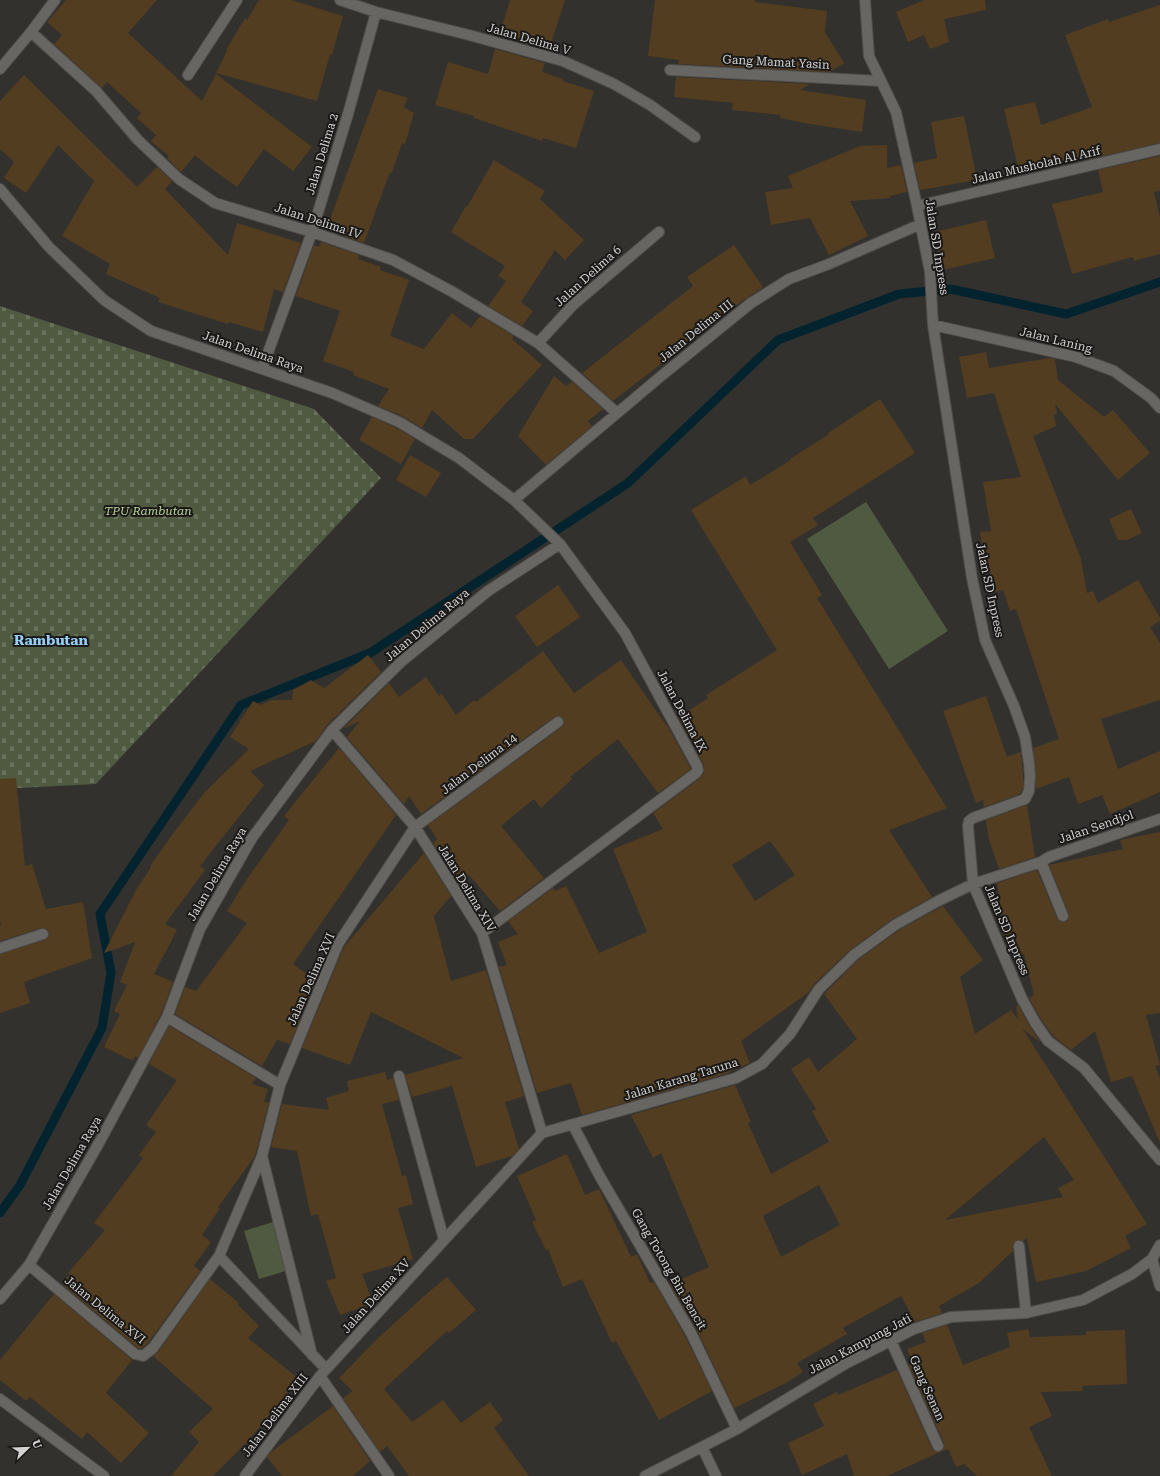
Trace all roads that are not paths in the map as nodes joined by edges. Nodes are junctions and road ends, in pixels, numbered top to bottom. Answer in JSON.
{"nodes":[{"id":1,"x":55,"y":0,"type":"edge"},
{"id":2,"x":237,"y":0,"type":"edge"},
{"id":3,"x":340,"y":0,"type":"edge"},
{"id":4,"x":866,"y":0,"type":"edge"},
{"id":5,"x":376,"y":12,"type":"junction"},
{"id":6,"x":32,"y":32,"type":"junction"},
{"id":7,"x":0,"y":69,"type":"edge"},
{"id":8,"x":670,"y":70,"type":"dead end"},
{"id":9,"x":188,"y":75,"type":"dead end"},
{"id":10,"x":881,"y":81,"type":"junction"},
{"id":11,"x":695,"y":138,"type":"dead end"},
{"id":12,"x":1160,"y":149,"type":"edge"},
{"id":13,"x":0,"y":189,"type":"edge"},
{"id":14,"x":917,"y":206,"type":"junction"},
{"id":15,"x":921,"y":224,"type":"junction"},
{"id":16,"x":312,"y":232,"type":"junction"},
{"id":17,"x":659,"y":232,"type":"dead end"},
{"id":18,"x":934,"y":325,"type":"junction"},
{"id":19,"x":538,"y":343,"type":"junction"},
{"id":20,"x":262,"y":369,"type":"junction"},
{"id":21,"x":1160,"y":408,"type":"edge"},
{"id":22,"x":617,"y":413,"type":"junction"},
{"id":23,"x":514,"y":500,"type":"junction"},
{"id":24,"x":559,"y":542,"type":"junction"},
{"id":25,"x":558,"y":722,"type":"dead end"},
{"id":26,"x":332,"y":730,"type":"junction"},
{"id":27,"x":1160,"y":819,"type":"edge"},
{"id":28,"x":415,"y":827,"type":"junction"},
{"id":29,"x":1041,"y":862,"type":"junction"},
{"id":30,"x":973,"y":884,"type":"junction"},
{"id":31,"x":1063,"y":916,"type":"dead end"},
{"id":32,"x":482,"y":933,"type":"junction"},
{"id":33,"x":42,"y":934,"type":"dead end"},
{"id":34,"x":0,"y":948,"type":"edge"},
{"id":35,"x":167,"y":1017,"type":"junction"},
{"id":36,"x":399,"y":1076,"type":"dead end"},
{"id":37,"x":280,"y":1086,"type":"junction"},
{"id":38,"x":573,"y":1125,"type":"junction"},
{"id":39,"x":542,"y":1133,"type":"junction"},
{"id":40,"x":262,"y":1156,"type":"junction"},
{"id":41,"x":1160,"y":1160,"type":"edge"},
{"id":42,"x":444,"y":1240,"type":"junction"},
{"id":43,"x":1160,"y":1245,"type":"edge"},
{"id":44,"x":1019,"y":1246,"type":"dead end"},
{"id":45,"x":219,"y":1256,"type":"junction"},
{"id":46,"x":1152,"y":1259,"type":"junction"},
{"id":47,"x":29,"y":1265,"type":"junction"},
{"id":48,"x":1160,"y":1286,"type":"edge"},
{"id":49,"x":0,"y":1299,"type":"edge"},
{"id":50,"x":1026,"y":1312,"type":"junction"},
{"id":51,"x":891,"y":1341,"type":"junction"},
{"id":52,"x":312,"y":1354,"type":"junction"},
{"id":53,"x":323,"y":1372,"type":"junction"},
{"id":54,"x":0,"y":1399,"type":"edge"},
{"id":55,"x":736,"y":1429,"type":"junction"},
{"id":56,"x":938,"y":1446,"type":"dead end"},
{"id":57,"x":702,"y":1447,"type":"junction"},
{"id":58,"x":104,"y":1476,"type":"edge"},
{"id":59,"x":245,"y":1476,"type":"edge"},
{"id":60,"x":389,"y":1476,"type":"edge"},
{"id":61,"x":645,"y":1476,"type":"edge"},
{"id":62,"x":716,"y":1476,"type":"edge"}],
"edges":[{"from":1,"to":6,"type":"street"},
{"from":2,"to":9,"type":"street"},
{"from":3,"to":5,"type":"street","name":"Jalan Delima V"},
{"from":4,"to":10,"type":"street","name":"Jalan SD Inpress"},
{"from":5,"to":11,"type":"street","name":"Jalan Delima V"},
{"from":5,"to":16,"type":"street","name":"Jalan Delima 2"},
{"from":6,"to":7,"type":"street"},
{"from":6,"to":16,"type":"street","name":"Jalan Delima IV"},
{"from":8,"to":10,"type":"street","name":"Gang Mamat Yasin"},
{"from":10,"to":14,"type":"street","name":"Jalan SD Inpress"},
{"from":12,"to":14,"type":"street","name":"Jalan Musholah Al Arif"},
{"from":13,"to":20,"type":"street","name":"Jalan Delima Raya"},
{"from":14,"to":15,"type":"street","name":"Jalan SD Inpress"},
{"from":15,"to":18,"type":"street","name":"Jalan SD Inpress"},
{"from":15,"to":22,"type":"street","name":"Jalan Delima III"},
{"from":16,"to":19,"type":"street","name":"Jalan Delima IV"},
{"from":16,"to":20,"type":"street","name":"Jalan Delima 2"},
{"from":17,"to":19,"type":"street","name":"Jalan Delima 6"},
{"from":18,"to":21,"type":"street","name":"Jalan Laning"},
{"from":18,"to":30,"type":"street","name":"Jalan SD Inpress"},
{"from":19,"to":22,"type":"street","name":"Jalan Delima IV"},
{"from":20,"to":23,"type":"street","name":"Jalan Delima Raya"},
{"from":22,"to":23,"type":"street","name":"Jalan Delima III"},
{"from":23,"to":24,"type":"street","name":"Jalan Delima Raya"},
{"from":24,"to":26,"type":"street","name":"Jalan Delima Raya"},
{"from":24,"to":32,"type":"street","name":"Jalan Delima IX"},
{"from":25,"to":28,"type":"street","name":"Jalan Delima 14"},
{"from":26,"to":28,"type":"street","name":"Jalan Delima XIV"},
{"from":26,"to":35,"type":"street","name":"Jalan Delima Raya"},
{"from":27,"to":29,"type":"street","name":"Jalan Sendjol"},
{"from":28,"to":32,"type":"street","name":"Jalan Delima XIV"},
{"from":28,"to":37,"type":"street","name":"Jalan Delima XVI"},
{"from":29,"to":30,"type":"street","name":"Jalan Sendjol"},
{"from":29,"to":31,"type":"street"},
{"from":30,"to":38,"type":"street","name":"Jalan Karang Taruna"},
{"from":30,"to":41,"type":"street","name":"Jalan SD Inpress"},
{"from":32,"to":39,"type":"street","name":"Jalan Delima XIV"},
{"from":33,"to":34,"type":"street"},
{"from":35,"to":37,"type":"street"},
{"from":35,"to":47,"type":"street","name":"Jalan Delima Raya"},
{"from":36,"to":42,"type":"street"},
{"from":37,"to":40,"type":"street","name":"Jalan Delima XVI"},
{"from":38,"to":39,"type":"street","name":"Jalan Karang Taruna"},
{"from":38,"to":55,"type":"street","name":"Gang Totong Bin Bencit"},
{"from":39,"to":42,"type":"street","name":"Jalan Delima XV"},
{"from":40,"to":45,"type":"street","name":"Jalan Delima XVI"},
{"from":40,"to":52,"type":"street","name":"Jalan Delima XVI"},
{"from":42,"to":53,"type":"street","name":"Jalan Delima XV"},
{"from":43,"to":46,"type":"street","name":"Jalan Kampung Jati"},
{"from":44,"to":50,"type":"street"},
{"from":45,"to":47,"type":"street","name":"Jalan Delima XVI"},
{"from":45,"to":52,"type":"street","name":"Jalan Delima XVI"},
{"from":46,"to":48,"type":"street"},
{"from":46,"to":50,"type":"street","name":"Jalan Kampung Jati"},
{"from":47,"to":49,"type":"street","name":"Jalan Delima Raya"},
{"from":50,"to":51,"type":"street","name":"Jalan Kampung Jati"},
{"from":51,"to":55,"type":"street","name":"Jalan Kampung Jati"},
{"from":51,"to":56,"type":"street","name":"Gang Senan"},
{"from":52,"to":53,"type":"street","name":"Jalan Delima XVI"},
{"from":53,"to":59,"type":"street","name":"Jalan Delima XIII"},
{"from":53,"to":60,"type":"street","name":"Jalan Delima XVI"},
{"from":54,"to":58,"type":"street"},
{"from":55,"to":57,"type":"street","name":"Jalan Kampung Jati"},
{"from":57,"to":61,"type":"street","name":"Jalan Kampung Jati"},
{"from":57,"to":62,"type":"street"}]}
